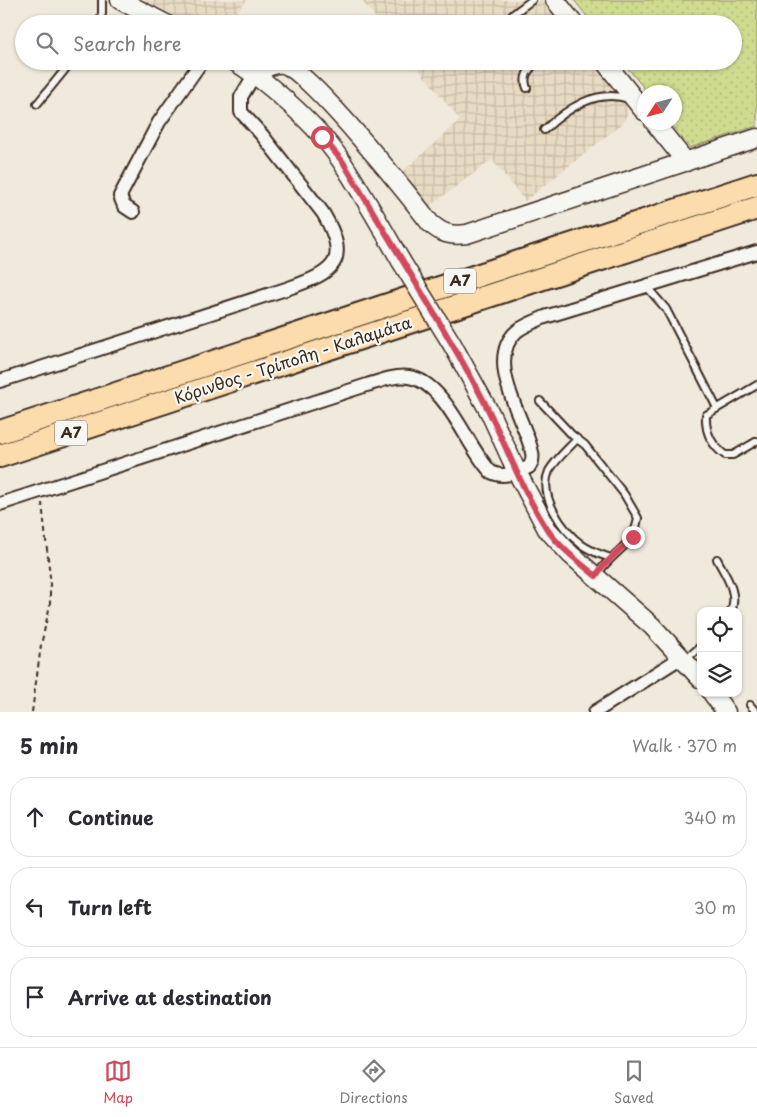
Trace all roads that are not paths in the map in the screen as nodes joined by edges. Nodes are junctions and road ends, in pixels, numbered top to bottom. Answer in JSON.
{"nodes":[{"id":1,"x":102,"y":0,"type":"edge"},
{"id":2,"x":532,"y":0,"type":"edge"},
{"id":3,"x":555,"y":0,"type":"edge"},
{"id":4,"x":131,"y":3,"type":"edge"},
{"id":5,"x":102,"y":15,"type":"edge"},
{"id":6,"x":151,"y":15,"type":"edge"},
{"id":7,"x":512,"y":15,"type":"edge"},
{"id":8,"x":567,"y":15,"type":"edge"},
{"id":9,"x":65,"y":70,"type":"edge"},
{"id":10,"x":196,"y":70,"type":"edge"},
{"id":11,"x":249,"y":70,"type":"edge"},
{"id":12,"x":264,"y":70,"type":"edge"},
{"id":13,"x":295,"y":70,"type":"edge"},
{"id":14,"x":529,"y":70,"type":"edge"},
{"id":15,"x":612,"y":70,"type":"edge"},
{"id":16,"x":255,"y":74,"type":"junction"},
{"id":17,"x":527,"y":88,"type":"dead end"},
{"id":18,"x":637,"y":101,"type":"edge"},
{"id":19,"x":37,"y":104,"type":"dead end"},
{"id":20,"x":637,"y":104,"type":"edge"},
{"id":21,"x":544,"y":130,"type":"dead end"},
{"id":22,"x":660,"y":130,"type":"edge"},
{"id":23,"x":757,"y":138,"type":"edge"},
{"id":24,"x":686,"y":162,"type":"junction"},
{"id":25,"x":757,"y":184,"type":"edge"},
{"id":26,"x":757,"y":208,"type":"edge"},
{"id":27,"x":133,"y":212,"type":"dead end"},
{"id":28,"x":757,"y":252,"type":"edge"},
{"id":29,"x":647,"y":287,"type":"junction"},
{"id":30,"x":0,"y":381,"type":"edge"},
{"id":31,"x":757,"y":385,"type":"edge"},
{"id":32,"x":540,"y":401,"type":"dead end"},
{"id":33,"x":717,"y":408,"type":"junction"},
{"id":34,"x":1,"y":431,"type":"edge"},
{"id":35,"x":577,"y":439,"type":"junction"},
{"id":36,"x":757,"y":441,"type":"edge"},
{"id":37,"x":0,"y":456,"type":"edge"},
{"id":38,"x":516,"y":472,"type":"junction"},
{"id":39,"x":0,"y":504,"type":"edge"},
{"id":40,"x":610,"y":558,"type":"junction"},
{"id":41,"x":717,"y":559,"type":"dead end"},
{"id":42,"x":596,"y":576,"type":"junction"},
{"id":43,"x":732,"y":607,"type":"edge"},
{"id":44,"x":697,"y":649,"type":"edge"},
{"id":45,"x":683,"y":659,"type":"junction"},
{"id":46,"x":697,"y":675,"type":"edge"},
{"id":47,"x":715,"y":697,"type":"edge"},
{"id":48,"x":750,"y":705,"type":"dead end"},
{"id":49,"x":595,"y":712,"type":"edge"},
{"id":50,"x":726,"y":712,"type":"edge"},
{"id":51,"x":756,"y":712,"type":"edge"}],
"edges":[{"from":1,"to":5,"type":"lane"},
{"from":2,"to":7,"type":"lane"},
{"from":3,"to":8,"type":"street"},
{"from":4,"to":6,"type":"street"},
{"from":9,"to":19,"type":"lane"},
{"from":10,"to":27,"type":"street"},
{"from":11,"to":16,"type":"street"},
{"from":12,"to":16,"type":"street"},
{"from":13,"to":24,"type":"street"},
{"from":14,"to":17,"type":"lane"},
{"from":15,"to":18,"type":"street"},
{"from":16,"to":30,"type":"street"},
{"from":16,"to":38,"type":"street","bridge":true},
{"from":20,"to":21,"type":"lane"},
{"from":22,"to":24,"type":"street"},
{"from":23,"to":24,"type":"street"},
{"from":25,"to":34,"type":"highway","name":"Κόρινθος - Τρίπολη - Καλαμάτα","number":"Α7"},
{"from":26,"to":37,"type":"highway","name":"Κόρινθος - Τρίπολη - Καλαμάτα","number":"Α7"},
{"from":28,"to":29,"type":"street"},
{"from":29,"to":33,"type":"lane"},
{"from":29,"to":38,"type":"street"},
{"from":31,"to":33,"type":"lane"},
{"from":32,"to":35,"type":"lane"},
{"from":33,"to":36,"type":"lane"},
{"from":35,"to":40,"type":"lane"},
{"from":35,"to":40,"type":"lane"},
{"from":38,"to":39,"type":"street"},
{"from":38,"to":42,"type":"street"},
{"from":40,"to":42,"type":"lane"},
{"from":41,"to":43,"type":"lane"},
{"from":42,"to":45,"type":"street"},
{"from":44,"to":45,"type":"lane"},
{"from":45,"to":46,"type":"street"},
{"from":45,"to":49,"type":"street"},
{"from":47,"to":50,"type":"street"},
{"from":48,"to":51,"type":"lane"}]}
